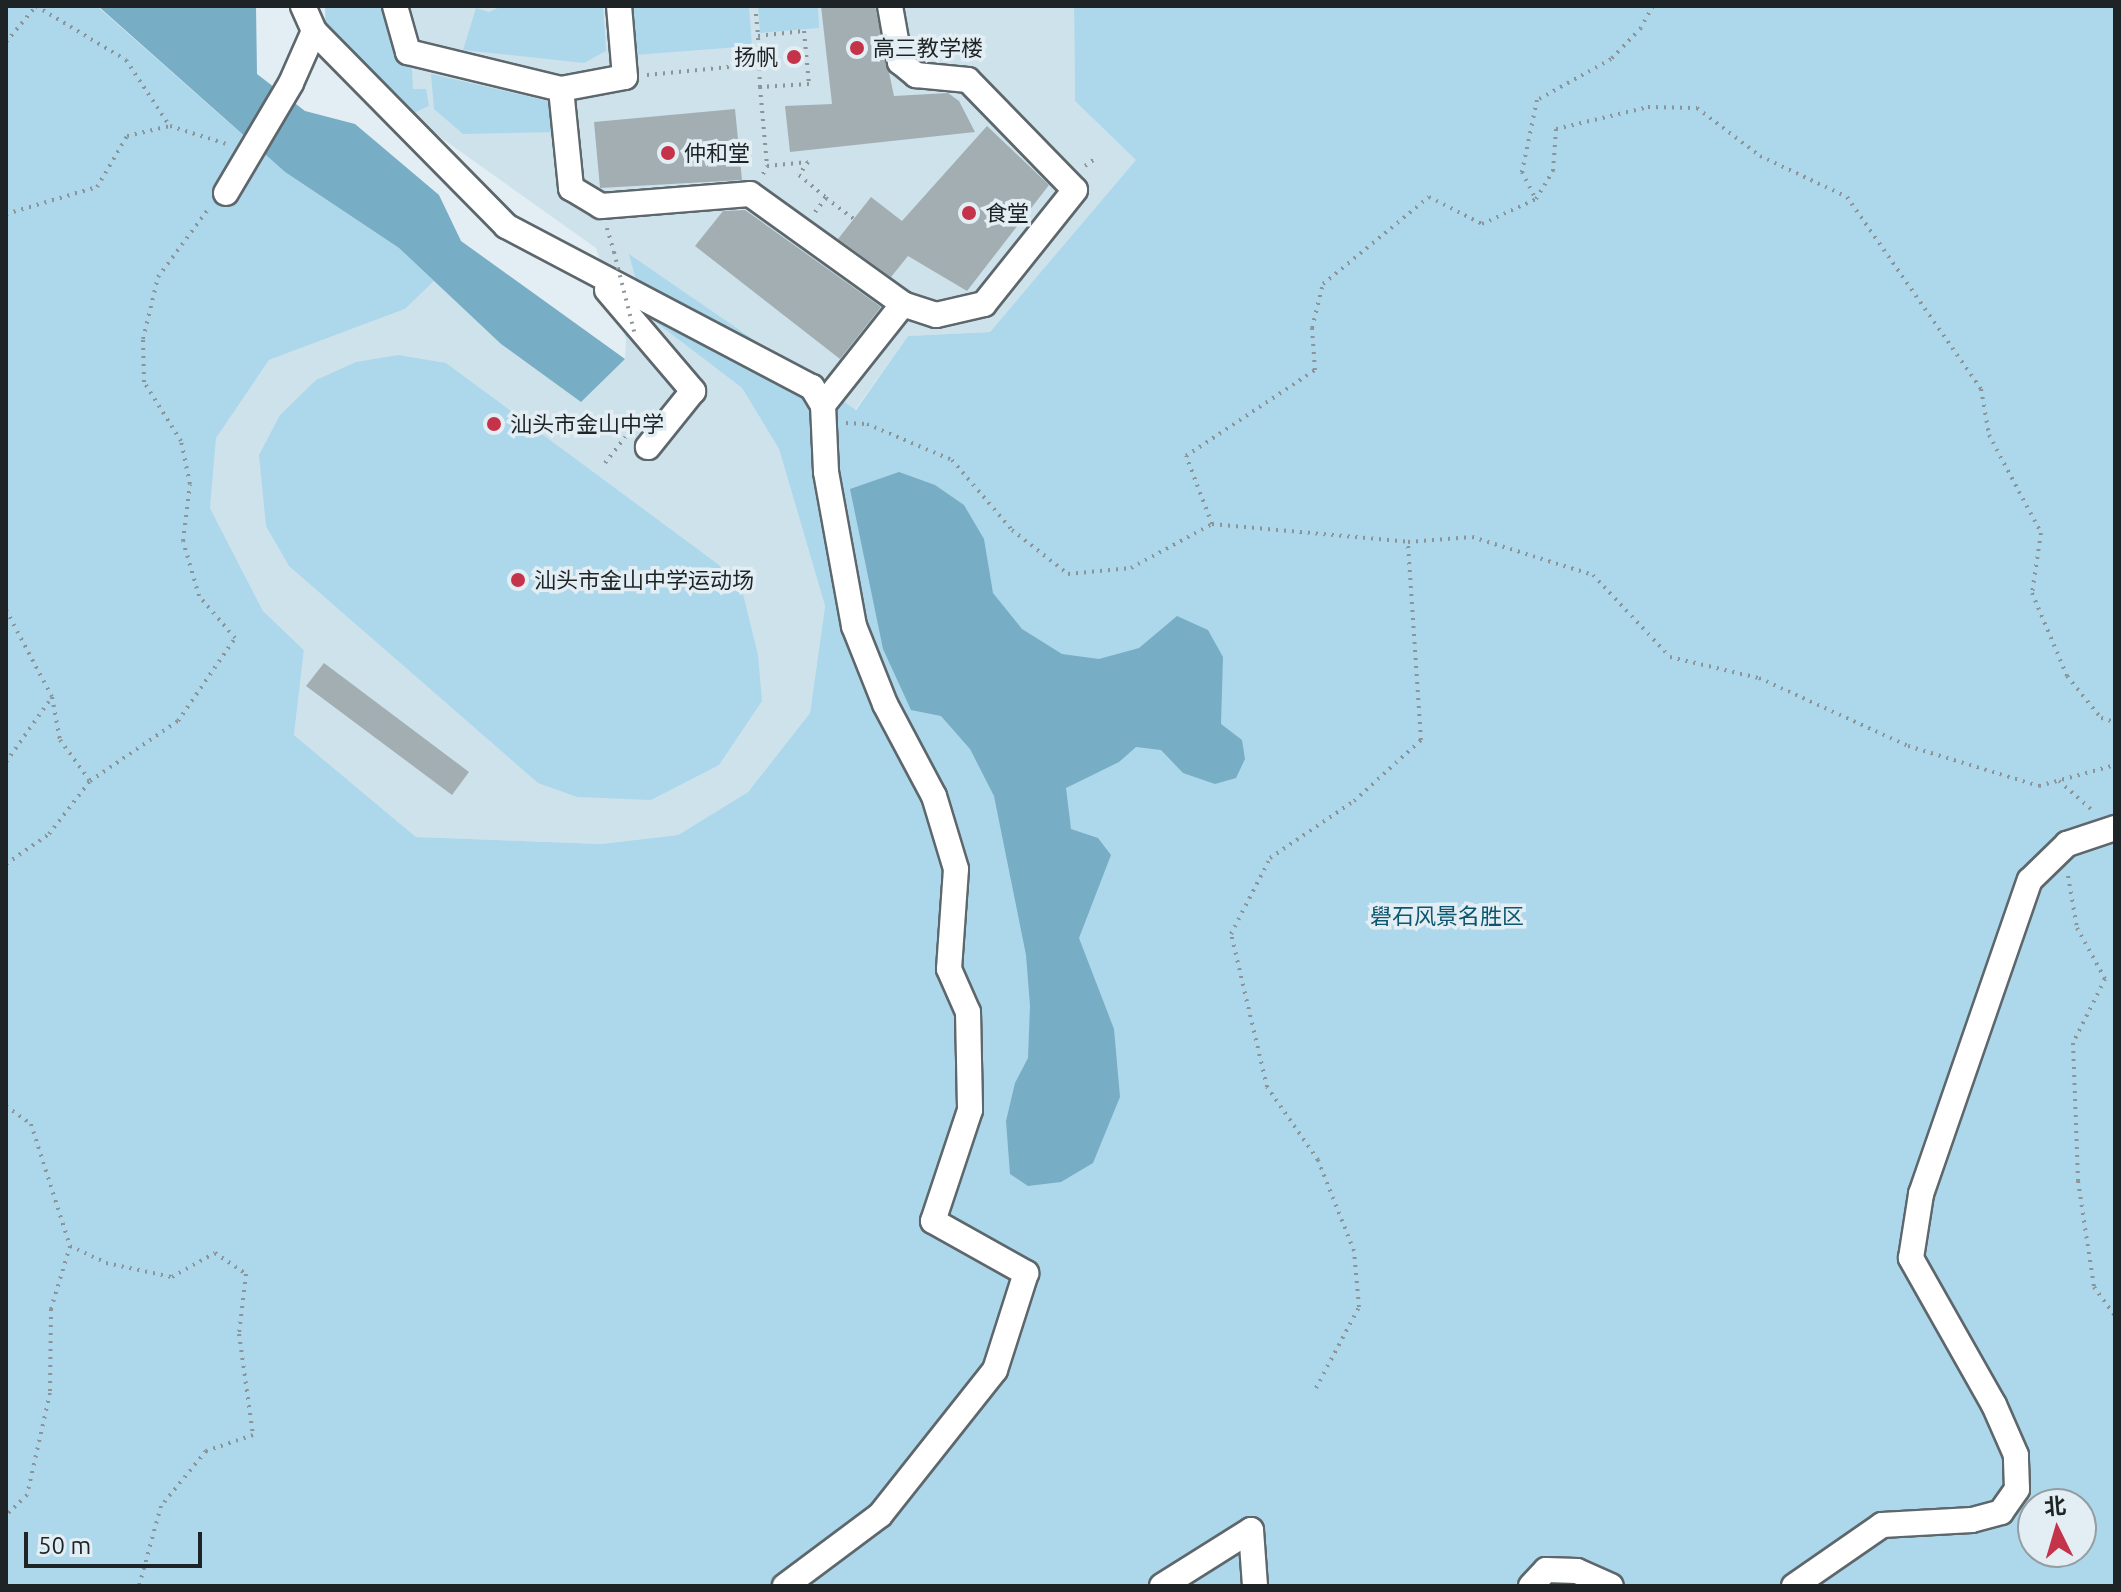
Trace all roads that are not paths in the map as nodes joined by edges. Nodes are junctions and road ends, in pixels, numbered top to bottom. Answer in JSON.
{"nodes":[{"id":1,"x":303,"y":6,"type":"edge"},
{"id":2,"x":395,"y":6,"type":"edge"},
{"id":3,"x":619,"y":6,"type":"edge"},
{"id":4,"x":890,"y":6,"type":"edge"},
{"id":5,"x":314,"y":31,"type":"junction"},
{"id":6,"x":561,"y":89,"type":"junction"},
{"id":7,"x":226,"y":193,"type":"road end"},
{"id":8,"x":585,"y":270,"type":"junction"},
{"id":9,"x":903,"y":304,"type":"junction"},
{"id":10,"x":823,"y":414,"type":"junction"},
{"id":11,"x":640,"y":437,"type":"road end"},
{"id":12,"x":2114,"y":828,"type":"edge"},
{"id":13,"x":785,"y":1586,"type":"edge"},
{"id":14,"x":1162,"y":1586,"type":"edge"},
{"id":15,"x":1255,"y":1586,"type":"edge"},
{"id":16,"x":1531,"y":1586,"type":"edge"},
{"id":17,"x":1611,"y":1586,"type":"edge"},
{"id":18,"x":1794,"y":1586,"type":"edge"}],
"edges":[{"from":1,"to":5,"type":"street"},
{"from":2,"to":6,"type":"street"},
{"from":3,"to":6,"type":"street"},
{"from":4,"to":9,"type":"street"},
{"from":5,"to":7,"type":"street"},
{"from":5,"to":8,"type":"street"},
{"from":6,"to":9,"type":"street"},
{"from":8,"to":10,"type":"street"},
{"from":8,"to":11,"type":"street"},
{"from":9,"to":10,"type":"street"},
{"from":10,"to":13,"type":"street"},
{"from":12,"to":18,"type":"street"},
{"from":14,"to":15,"type":"street"},
{"from":16,"to":17,"type":"street"}]}
